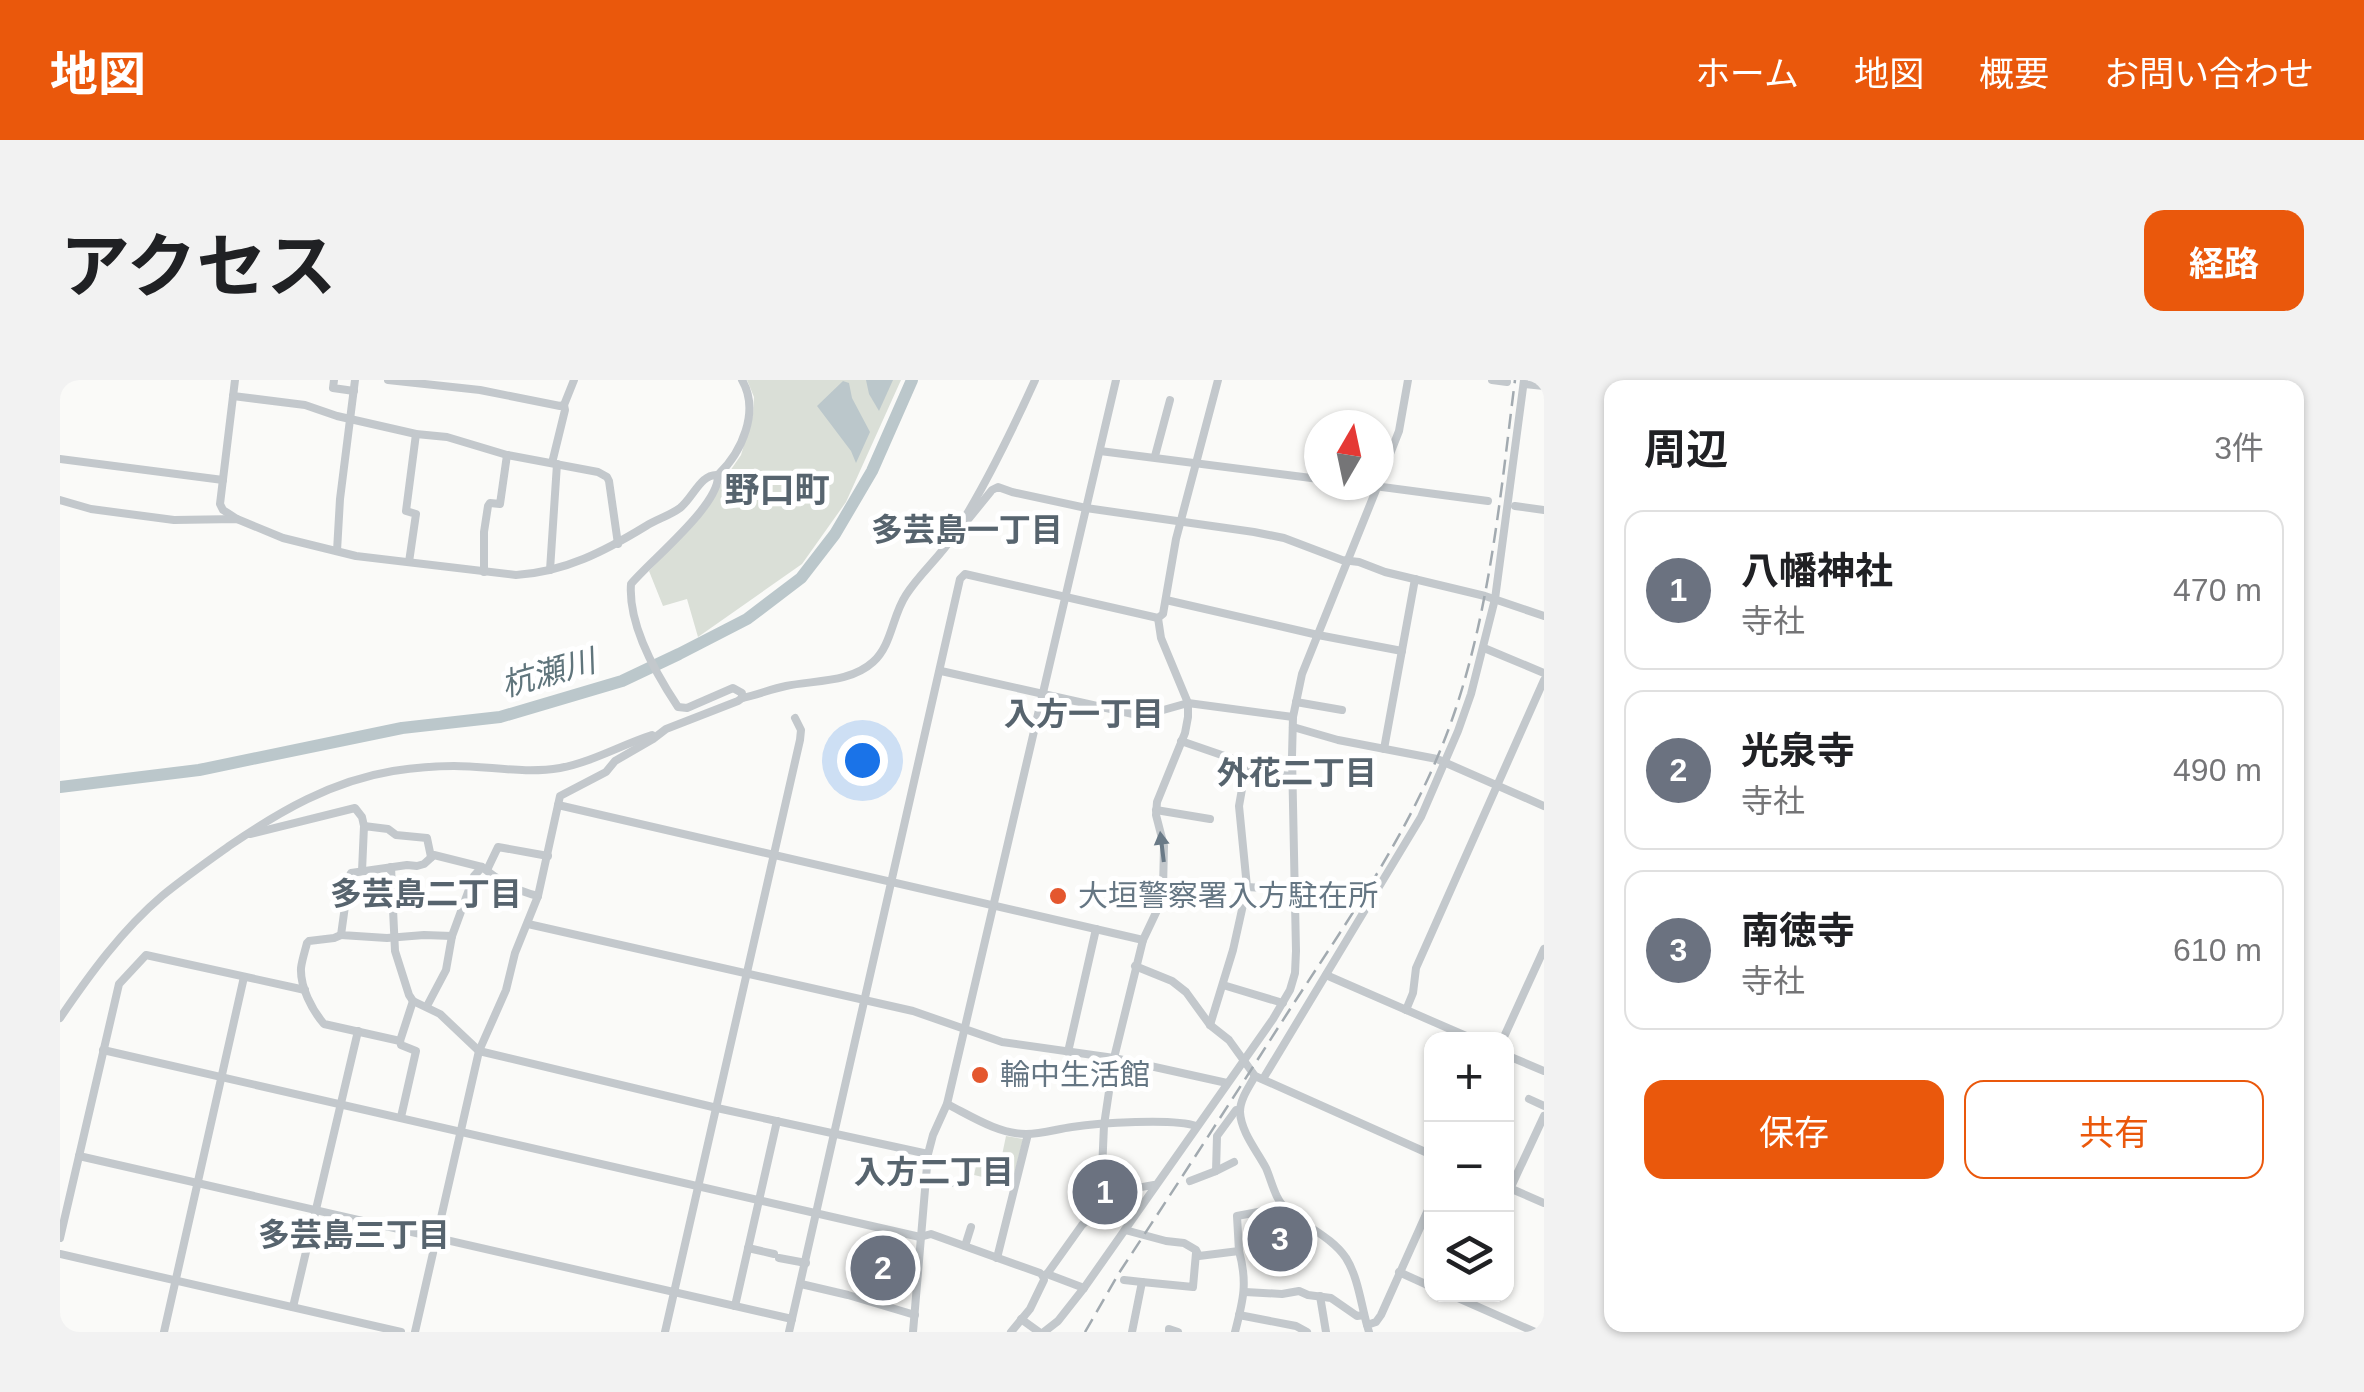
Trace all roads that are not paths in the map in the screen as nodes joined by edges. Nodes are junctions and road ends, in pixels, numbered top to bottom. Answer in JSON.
{"nodes":[{"id":1,"x":236,"y":380,"type":"edge"},
{"id":2,"x":334,"y":380,"type":"edge"},
{"id":3,"x":356,"y":380,"type":"edge"},
{"id":4,"x":388,"y":380,"type":"edge"},
{"id":5,"x":574,"y":380,"type":"edge"},
{"id":6,"x":742,"y":380,"type":"edge"},
{"id":7,"x":1035,"y":380,"type":"edge"},
{"id":8,"x":1116,"y":380,"type":"edge"},
{"id":9,"x":1218,"y":380,"type":"edge"},
{"id":10,"x":1408,"y":380,"type":"edge"},
{"id":11,"x":1492,"y":380,"type":"edge"},
{"id":12,"x":1507,"y":382,"type":"edge"},
{"id":13,"x":1524,"y":382,"type":"edge"},
{"id":14,"x":1544,"y":386,"type":"edge"},
{"id":15,"x":354,"y":391,"type":"junction"},
{"id":16,"x":233,"y":396,"type":"junction"},
{"id":17,"x":1170,"y":400,"type":"dead end"},
{"id":18,"x":564,"y":405,"type":"junction"},
{"id":19,"x":352,"y":419,"type":"junction"},
{"id":20,"x":416,"y":434,"type":"junction"},
{"id":21,"x":1394,"y":444,"type":"edge"},
{"id":22,"x":1100,"y":451,"type":"junction"},
{"id":23,"x":508,"y":454,"type":"junction"},
{"id":24,"x":1155,"y":456,"type":"junction"},
{"id":25,"x":60,"y":459,"type":"edge"},
{"id":26,"x":1196,"y":463,"type":"junction"},
{"id":27,"x":555,"y":464,"type":"junction"},
{"id":28,"x":718,"y":475,"type":"junction"},
{"id":29,"x":1304,"y":477,"type":"edge"},
{"id":30,"x":222,"y":480,"type":"junction"},
{"id":31,"x":1394,"y":487,"type":"edge"},
{"id":32,"x":60,"y":500,"type":"edge"},
{"id":33,"x":1372,"y":500,"type":"edge"},
{"id":34,"x":1488,"y":500,"type":"dead end"},
{"id":35,"x":1515,"y":506,"type":"dead end"},
{"id":36,"x":1086,"y":508,"type":"junction"},
{"id":37,"x":1544,"y":510,"type":"edge"},
{"id":38,"x":237,"y":519,"type":"junction"},
{"id":39,"x":1181,"y":521,"type":"junction"},
{"id":40,"x":953,"y":537,"type":"junction"},
{"id":41,"x":618,"y":544,"type":"junction"},
{"id":42,"x":337,"y":551,"type":"junction"},
{"id":43,"x":1348,"y":560,"type":"junction"},
{"id":44,"x":408,"y":562,"type":"junction"},
{"id":45,"x":550,"y":570,"type":"junction"},
{"id":46,"x":484,"y":572,"type":"junction"},
{"id":47,"x":1415,"y":580,"type":"junction"},
{"id":48,"x":1066,"y":597,"type":"junction"},
{"id":49,"x":1495,"y":599,"type":"junction"},
{"id":50,"x":1166,"y":600,"type":"junction"},
{"id":51,"x":1544,"y":616,"type":"edge"},
{"id":52,"x":1158,"y":618,"type":"junction"},
{"id":53,"x":1318,"y":635,"type":"junction"},
{"id":54,"x":1484,"y":648,"type":"junction"},
{"id":55,"x":1402,"y":650,"type":"junction"},
{"id":56,"x":941,"y":670,"type":"junction"},
{"id":57,"x":1544,"y":677,"type":"edge"},
{"id":58,"x":1042,"y":693,"type":"junction"},
{"id":59,"x":742,"y":698,"type":"junction"},
{"id":60,"x":1296,"y":702,"type":"junction"},
{"id":61,"x":1188,"y":703,"type":"junction"},
{"id":62,"x":1342,"y":710,"type":"dead end"},
{"id":63,"x":794,"y":718,"type":"dead end"},
{"id":64,"x":1293,"y":722,"type":"junction"},
{"id":65,"x":659,"y":733,"type":"junction"},
{"id":66,"x":1181,"y":741,"type":"junction"},
{"id":67,"x":1384,"y":749,"type":"junction"},
{"id":68,"x":1445,"y":762,"type":"junction"},
{"id":69,"x":1245,"y":772,"type":"junction"},
{"id":70,"x":1292,"y":776,"type":"junction"},
{"id":71,"x":1498,"y":786,"type":"junction"},
{"id":72,"x":558,"y":806,"type":"junction"},
{"id":73,"x":1544,"y":806,"type":"edge"},
{"id":74,"x":1156,"y":810,"type":"junction"},
{"id":75,"x":1210,"y":819,"type":"dead end"},
{"id":76,"x":364,"y":826,"type":"junction"},
{"id":77,"x":246,"y":835,"type":"junction"},
{"id":78,"x":773,"y":854,"type":"junction"},
{"id":79,"x":548,"y":856,"type":"junction"},
{"id":80,"x":431,"y":857,"type":"junction"},
{"id":81,"x":391,"y":867,"type":"junction"},
{"id":82,"x":484,"y":868,"type":"junction"},
{"id":83,"x":362,"y":872,"type":"junction"},
{"id":84,"x":892,"y":881,"type":"junction"},
{"id":85,"x":1248,"y":887,"type":"junction"},
{"id":86,"x":1294,"y":890,"type":"junction"},
{"id":87,"x":538,"y":896,"type":"junction"},
{"id":88,"x":993,"y":904,"type":"junction"},
{"id":89,"x":528,"y":924,"type":"junction"},
{"id":90,"x":1096,"y":929,"type":"junction"},
{"id":91,"x":341,"y":935,"type":"junction"},
{"id":92,"x":394,"y":936,"type":"junction"},
{"id":93,"x":452,"y":936,"type":"junction"},
{"id":94,"x":1143,"y":940,"type":"junction"},
{"id":95,"x":1544,"y":949,"type":"edge"},
{"id":96,"x":1135,"y":966,"type":"junction"},
{"id":97,"x":747,"y":975,"type":"junction"},
{"id":98,"x":1326,"y":975,"type":"junction"},
{"id":99,"x":244,"y":977,"type":"junction"},
{"id":100,"x":1222,"y":984,"type":"junction"},
{"id":101,"x":306,"y":990,"type":"junction"},
{"id":102,"x":865,"y":1000,"type":"junction"},
{"id":103,"x":413,"y":1001,"type":"junction"},
{"id":104,"x":1283,"y":1003,"type":"junction"},
{"id":105,"x":427,"y":1006,"type":"junction"},
{"id":106,"x":1406,"y":1010,"type":"junction"},
{"id":107,"x":60,"y":1018,"type":"edge"},
{"id":108,"x":1210,"y":1025,"type":"junction"},
{"id":109,"x":965,"y":1028,"type":"junction"},
{"id":110,"x":358,"y":1031,"type":"junction"},
{"id":111,"x":1454,"y":1032,"type":"edge"},
{"id":112,"x":1507,"y":1032,"type":"edge"},
{"id":113,"x":400,"y":1040,"type":"junction"},
{"id":114,"x":103,"y":1050,"type":"junction"},
{"id":115,"x":480,"y":1051,"type":"junction"},
{"id":116,"x":1068,"y":1052,"type":"junction"},
{"id":117,"x":1114,"y":1058,"type":"junction"},
{"id":118,"x":1514,"y":1058,"type":"edge"},
{"id":119,"x":1243,"y":1061,"type":"junction"},
{"id":120,"x":1544,"y":1071,"type":"edge"},
{"id":121,"x":222,"y":1077,"type":"junction"},
{"id":122,"x":1259,"y":1078,"type":"junction"},
{"id":123,"x":1227,"y":1083,"type":"junction"},
{"id":124,"x":1529,"y":1099,"type":"dead end"},
{"id":125,"x":341,"y":1104,"type":"junction"},
{"id":126,"x":947,"y":1104,"type":"junction"},
{"id":127,"x":1544,"y":1106,"type":"edge"},
{"id":128,"x":716,"y":1108,"type":"junction"},
{"id":129,"x":1240,"y":1111,"type":"junction"},
{"id":130,"x":1544,"y":1116,"type":"edge"},
{"id":131,"x":401,"y":1117,"type":"junction"},
{"id":132,"x":777,"y":1121,"type":"junction"},
{"id":133,"x":1104,"y":1125,"type":"junction"},
{"id":134,"x":1196,"y":1126,"type":"junction"},
{"id":135,"x":462,"y":1131,"type":"junction"},
{"id":136,"x":836,"y":1133,"type":"junction"},
{"id":137,"x":1028,"y":1134,"type":"junction"},
{"id":138,"x":1424,"y":1151,"type":"edge"},
{"id":139,"x":928,"y":1154,"type":"junction"},
{"id":140,"x":79,"y":1156,"type":"junction"},
{"id":141,"x":1234,"y":1162,"type":"dead end"},
{"id":142,"x":1216,"y":1171,"type":"junction"},
{"id":143,"x":1514,"y":1176,"type":"edge"},
{"id":144,"x":925,"y":1178,"type":"junction"},
{"id":145,"x":1190,"y":1180,"type":"dead end"},
{"id":146,"x":198,"y":1183,"type":"junction"},
{"id":147,"x":951,"y":1183,"type":"dead end"},
{"id":148,"x":1154,"y":1185,"type":"junction"},
{"id":149,"x":698,"y":1187,"type":"junction"},
{"id":150,"x":1514,"y":1190,"type":"edge"},
{"id":151,"x":759,"y":1200,"type":"junction"},
{"id":152,"x":1544,"y":1203,"type":"edge"},
{"id":153,"x":1282,"y":1204,"type":"junction"},
{"id":154,"x":316,"y":1210,"type":"junction"},
{"id":155,"x":1427,"y":1212,"type":"edge"},
{"id":156,"x":817,"y":1213,"type":"junction"},
{"id":157,"x":1090,"y":1217,"type":"junction"},
{"id":158,"x":971,"y":1227,"type":"dead end"},
{"id":159,"x":1125,"y":1230,"type":"junction"},
{"id":160,"x":437,"y":1237,"type":"junction"},
{"id":161,"x":60,"y":1238,"type":"edge"},
{"id":162,"x":920,"y":1238,"type":"junction"},
{"id":163,"x":1100,"y":1242,"type":"dead end"},
{"id":164,"x":1115,"y":1244,"type":"junction"},
{"id":165,"x":966,"y":1246,"type":"junction"},
{"id":166,"x":748,"y":1248,"type":"junction"},
{"id":167,"x":1196,"y":1250,"type":"junction"},
{"id":168,"x":1239,"y":1251,"type":"junction"},
{"id":169,"x":60,"y":1254,"type":"edge"},
{"id":170,"x":997,"y":1258,"type":"junction"},
{"id":171,"x":806,"y":1263,"type":"junction"},
{"id":172,"x":1399,"y":1272,"type":"junction"},
{"id":173,"x":1045,"y":1275,"type":"junction"},
{"id":174,"x":176,"y":1280,"type":"junction"},
{"id":175,"x":1124,"y":1280,"type":"dead end"},
{"id":176,"x":1142,"y":1282,"type":"junction"},
{"id":177,"x":1424,"y":1283,"type":"edge"},
{"id":178,"x":801,"y":1284,"type":"junction"},
{"id":179,"x":1084,"y":1288,"type":"junction"},
{"id":180,"x":674,"y":1292,"type":"junction"},
{"id":181,"x":1244,"y":1292,"type":"junction"},
{"id":182,"x":1320,"y":1296,"type":"junction"},
{"id":183,"x":1468,"y":1302,"type":"edge"},
{"id":184,"x":735,"y":1306,"type":"junction"},
{"id":185,"x":294,"y":1307,"type":"junction"},
{"id":186,"x":914,"y":1315,"type":"junction"},
{"id":187,"x":1239,"y":1315,"type":"junction"},
{"id":188,"x":792,"y":1319,"type":"junction"},
{"id":189,"x":1021,"y":1319,"type":"junction"},
{"id":190,"x":1367,"y":1324,"type":"edge"},
{"id":191,"x":166,"y":1332,"type":"edge"},
{"id":192,"x":401,"y":1332,"type":"edge"},
{"id":193,"x":415,"y":1332,"type":"edge"},
{"id":194,"x":665,"y":1332,"type":"edge"},
{"id":195,"x":789,"y":1332,"type":"edge"},
{"id":196,"x":913,"y":1332,"type":"edge"},
{"id":197,"x":1011,"y":1332,"type":"edge"},
{"id":198,"x":1042,"y":1332,"type":"edge"},
{"id":199,"x":1132,"y":1332,"type":"edge"},
{"id":200,"x":1168,"y":1332,"type":"edge"},
{"id":201,"x":1178,"y":1332,"type":"edge"},
{"id":202,"x":1234,"y":1332,"type":"edge"},
{"id":203,"x":1307,"y":1332,"type":"edge"},
{"id":204,"x":1326,"y":1332,"type":"edge"},
{"id":205,"x":1535,"y":1332,"type":"edge"}],
"edges":[{"from":1,"to":16,"type":"street"},
{"from":2,"to":15,"type":"street"},
{"from":3,"to":15,"type":"street"},
{"from":4,"to":18,"type":"street"},
{"from":5,"to":18,"type":"street"},
{"from":6,"to":28,"type":"street"},
{"from":7,"to":40,"type":"street"},
{"from":8,"to":22,"type":"street"},
{"from":9,"to":26,"type":"street"},
{"from":10,"to":21,"type":"street"},
{"from":11,"to":12,"type":"street"},
{"from":13,"to":14,"type":"street"},
{"from":13,"to":49,"type":"street"},
{"from":15,"to":19,"type":"street"},
{"from":16,"to":19,"type":"street"},
{"from":16,"to":30,"type":"street"},
{"from":17,"to":24,"type":"street"},
{"from":18,"to":27,"type":"street"},
{"from":19,"to":20,"type":"street"},
{"from":19,"to":42,"type":"street"},
{"from":20,"to":23,"type":"street"},
{"from":20,"to":44,"type":"street"},
{"from":22,"to":24,"type":"street"},
{"from":22,"to":36,"type":"street"},
{"from":23,"to":27,"type":"street"},
{"from":23,"to":46,"type":"street"},
{"from":24,"to":26,"type":"street"},
{"from":25,"to":30,"type":"street"},
{"from":26,"to":29,"type":"street"},
{"from":26,"to":39,"type":"street"},
{"from":27,"to":41,"type":"street"},
{"from":27,"to":45,"type":"street"},
{"from":28,"to":41,"type":"street"},
{"from":28,"to":59,"type":"street"},
{"from":30,"to":38,"type":"street"},
{"from":31,"to":34,"type":"street"},
{"from":32,"to":38,"type":"street"},
{"from":33,"to":43,"type":"street"},
{"from":35,"to":37,"type":"street"},
{"from":36,"to":39,"type":"street"},
{"from":36,"to":40,"type":"street"},
{"from":36,"to":48,"type":"street"},
{"from":38,"to":42,"type":"street"},
{"from":39,"to":43,"type":"street"},
{"from":39,"to":50,"type":"street"},
{"from":40,"to":59,"type":"street"},
{"from":41,"to":45,"type":"street"},
{"from":42,"to":44,"type":"street"},
{"from":43,"to":47,"type":"street"},
{"from":43,"to":53,"type":"street"},
{"from":44,"to":46,"type":"street"},
{"from":45,"to":46,"type":"street"},
{"from":47,"to":49,"type":"street"},
{"from":47,"to":55,"type":"street"},
{"from":48,"to":52,"type":"street"},
{"from":48,"to":56,"type":"street"},
{"from":48,"to":58,"type":"street"},
{"from":49,"to":51,"type":"street"},
{"from":49,"to":54,"type":"street"},
{"from":50,"to":52,"type":"street"},
{"from":50,"to":53,"type":"street"},
{"from":52,"to":61,"type":"street"},
{"from":53,"to":55,"type":"street"},
{"from":53,"to":60,"type":"street"},
{"from":54,"to":57,"type":"street"},
{"from":54,"to":68,"type":"street"},
{"from":55,"to":67,"type":"street"},
{"from":56,"to":58,"type":"street"},
{"from":56,"to":84,"type":"street"},
{"from":57,"to":71,"type":"street"},
{"from":58,"to":61,"type":"street"},
{"from":58,"to":88,"type":"street"},
{"from":59,"to":65,"type":"street"},
{"from":60,"to":62,"type":"street"},
{"from":60,"to":64,"type":"street"},
{"from":61,"to":64,"type":"street"},
{"from":61,"to":66,"type":"street"},
{"from":63,"to":78,"type":"street"},
{"from":64,"to":67,"type":"street"},
{"from":64,"to":70,"type":"street"},
{"from":65,"to":72,"type":"street"},
{"from":65,"to":77,"type":"street"},
{"from":66,"to":69,"type":"street"},
{"from":66,"to":74,"type":"street"},
{"from":67,"to":68,"type":"street"},
{"from":68,"to":71,"type":"street"},
{"from":68,"to":98,"type":"street"},
{"from":69,"to":70,"type":"street"},
{"from":69,"to":85,"type":"street"},
{"from":70,"to":86,"type":"street"},
{"from":71,"to":73,"type":"street"},
{"from":71,"to":106,"type":"street"},
{"from":72,"to":78,"type":"street"},
{"from":72,"to":79,"type":"street"},
{"from":74,"to":75,"type":"street"},
{"from":94,"to":74,"type":"street","one_way":true},
{"from":76,"to":77,"type":"street"},
{"from":76,"to":80,"type":"street"},
{"from":76,"to":83,"type":"street"},
{"from":77,"to":107,"type":"street"},
{"from":78,"to":84,"type":"street"},
{"from":78,"to":97,"type":"street"},
{"from":79,"to":82,"type":"street"},
{"from":79,"to":87,"type":"street"},
{"from":80,"to":81,"type":"street"},
{"from":80,"to":82,"type":"street"},
{"from":81,"to":83,"type":"street"},
{"from":81,"to":92,"type":"street"},
{"from":82,"to":87,"type":"street"},
{"from":82,"to":93,"type":"street"},
{"from":83,"to":91,"type":"street"},
{"from":84,"to":88,"type":"street"},
{"from":84,"to":102,"type":"street"},
{"from":85,"to":86,"type":"street"},
{"from":85,"to":100,"type":"street"},
{"from":86,"to":104,"type":"street"},
{"from":87,"to":89,"type":"street"},
{"from":88,"to":90,"type":"street"},
{"from":88,"to":109,"type":"street"},
{"from":89,"to":97,"type":"street"},
{"from":89,"to":115,"type":"street"},
{"from":90,"to":94,"type":"street"},
{"from":90,"to":116,"type":"street"},
{"from":91,"to":92,"type":"street"},
{"from":91,"to":101,"type":"street"},
{"from":92,"to":93,"type":"street"},
{"from":92,"to":103,"type":"street"},
{"from":93,"to":105,"type":"street"},
{"from":94,"to":96,"type":"street"},
{"from":95,"to":112,"type":"street"},
{"from":96,"to":108,"type":"street"},
{"from":96,"to":117,"type":"street"},
{"from":97,"to":102,"type":"street"},
{"from":97,"to":128,"type":"street"},
{"from":98,"to":106,"type":"street"},
{"from":98,"to":122,"type":"street"},
{"from":99,"to":101,"type":"street"},
{"from":99,"to":114,"type":"street"},
{"from":99,"to":121,"type":"street"},
{"from":100,"to":104,"type":"street"},
{"from":100,"to":108,"type":"street"},
{"from":101,"to":110,"type":"street"},
{"from":102,"to":109,"type":"street"},
{"from":102,"to":136,"type":"street"},
{"from":103,"to":105,"type":"street"},
{"from":103,"to":113,"type":"street"},
{"from":104,"to":119,"type":"street"},
{"from":105,"to":115,"type":"street"},
{"from":106,"to":111,"type":"street"},
{"from":108,"to":119,"type":"street"},
{"from":109,"to":116,"type":"street"},
{"from":109,"to":126,"type":"street"},
{"from":110,"to":113,"type":"street"},
{"from":110,"to":125,"type":"street"},
{"from":113,"to":131,"type":"street"},
{"from":114,"to":121,"type":"street"},
{"from":114,"to":140,"type":"street"},
{"from":115,"to":128,"type":"street"},
{"from":115,"to":135,"type":"street"},
{"from":116,"to":117,"type":"street"},
{"from":117,"to":123,"type":"street"},
{"from":117,"to":133,"type":"street"},
{"from":118,"to":120,"type":"street"},
{"from":119,"to":122,"type":"street"},
{"from":119,"to":123,"type":"street"},
{"from":121,"to":125,"type":"street"},
{"from":121,"to":146,"type":"street"},
{"from":122,"to":129,"type":"street"},
{"from":122,"to":138,"type":"street"},
{"from":123,"to":134,"type":"street"},
{"from":124,"to":127,"type":"street"},
{"from":125,"to":131,"type":"street"},
{"from":125,"to":154,"type":"street"},
{"from":126,"to":137,"type":"street"},
{"from":126,"to":139,"type":"street"},
{"from":128,"to":132,"type":"street"},
{"from":128,"to":149,"type":"street"},
{"from":129,"to":142,"type":"street"},
{"from":129,"to":153,"type":"street"},
{"from":130,"to":143,"type":"street"},
{"from":131,"to":135,"type":"street"},
{"from":132,"to":136,"type":"street"},
{"from":132,"to":151,"type":"street"},
{"from":133,"to":134,"type":"street"},
{"from":133,"to":137,"type":"street"},
{"from":133,"to":157,"type":"street"},
{"from":134,"to":148,"type":"street"},
{"from":135,"to":149,"type":"street"},
{"from":135,"to":160,"type":"street"},
{"from":136,"to":139,"type":"street"},
{"from":136,"to":156,"type":"street"},
{"from":137,"to":170,"type":"street"},
{"from":139,"to":144,"type":"street"},
{"from":140,"to":146,"type":"street"},
{"from":140,"to":161,"type":"street"},
{"from":141,"to":142,"type":"street"},
{"from":142,"to":145,"type":"street"},
{"from":144,"to":147,"type":"street"},
{"from":144,"to":162,"type":"street"},
{"from":146,"to":154,"type":"street"},
{"from":146,"to":174,"type":"street"},
{"from":148,"to":157,"type":"street"},
{"from":148,"to":159,"type":"street"},
{"from":149,"to":151,"type":"street"},
{"from":149,"to":180,"type":"street"},
{"from":150,"to":152,"type":"street"},
{"from":151,"to":156,"type":"street"},
{"from":151,"to":166,"type":"street"},
{"from":153,"to":168,"type":"street"},
{"from":153,"to":190,"type":"street"},
{"from":154,"to":160,"type":"street"},
{"from":154,"to":185,"type":"street"},
{"from":155,"to":172,"type":"street"},
{"from":156,"to":162,"type":"street"},
{"from":156,"to":171,"type":"street"},
{"from":157,"to":173,"type":"street"},
{"from":158,"to":165,"type":"street"},
{"from":159,"to":164,"type":"street"},
{"from":159,"to":167,"type":"street"},
{"from":160,"to":180,"type":"street"},
{"from":160,"to":193,"type":"street"},
{"from":162,"to":165,"type":"street"},
{"from":162,"to":186,"type":"street"},
{"from":163,"to":164,"type":"street"},
{"from":164,"to":179,"type":"street"},
{"from":165,"to":170,"type":"street"},
{"from":166,"to":171,"type":"street"},
{"from":166,"to":184,"type":"street"},
{"from":167,"to":168,"type":"street"},
{"from":167,"to":176,"type":"street"},
{"from":168,"to":181,"type":"street"},
{"from":169,"to":174,"type":"street"},
{"from":170,"to":173,"type":"street"},
{"from":171,"to":178,"type":"street"},
{"from":172,"to":177,"type":"street"},
{"from":172,"to":190,"type":"street"},
{"from":173,"to":179,"type":"street"},
{"from":173,"to":189,"type":"street"},
{"from":174,"to":185,"type":"street"},
{"from":174,"to":191,"type":"street"},
{"from":175,"to":176,"type":"street"},
{"from":176,"to":199,"type":"street"},
{"from":178,"to":186,"type":"street"},
{"from":178,"to":188,"type":"street"},
{"from":179,"to":198,"type":"street"},
{"from":180,"to":184,"type":"street"},
{"from":180,"to":194,"type":"street"},
{"from":181,"to":182,"type":"street"},
{"from":181,"to":187,"type":"street"},
{"from":182,"to":190,"type":"street"},
{"from":182,"to":204,"type":"street"},
{"from":183,"to":205,"type":"street"},
{"from":184,"to":188,"type":"street"},
{"from":185,"to":192,"type":"street"},
{"from":186,"to":196,"type":"street"},
{"from":187,"to":202,"type":"street"},
{"from":187,"to":203,"type":"street"},
{"from":188,"to":195,"type":"street"},
{"from":189,"to":197,"type":"street"},
{"from":189,"to":198,"type":"street"},
{"from":200,"to":201,"type":"street"}]}
